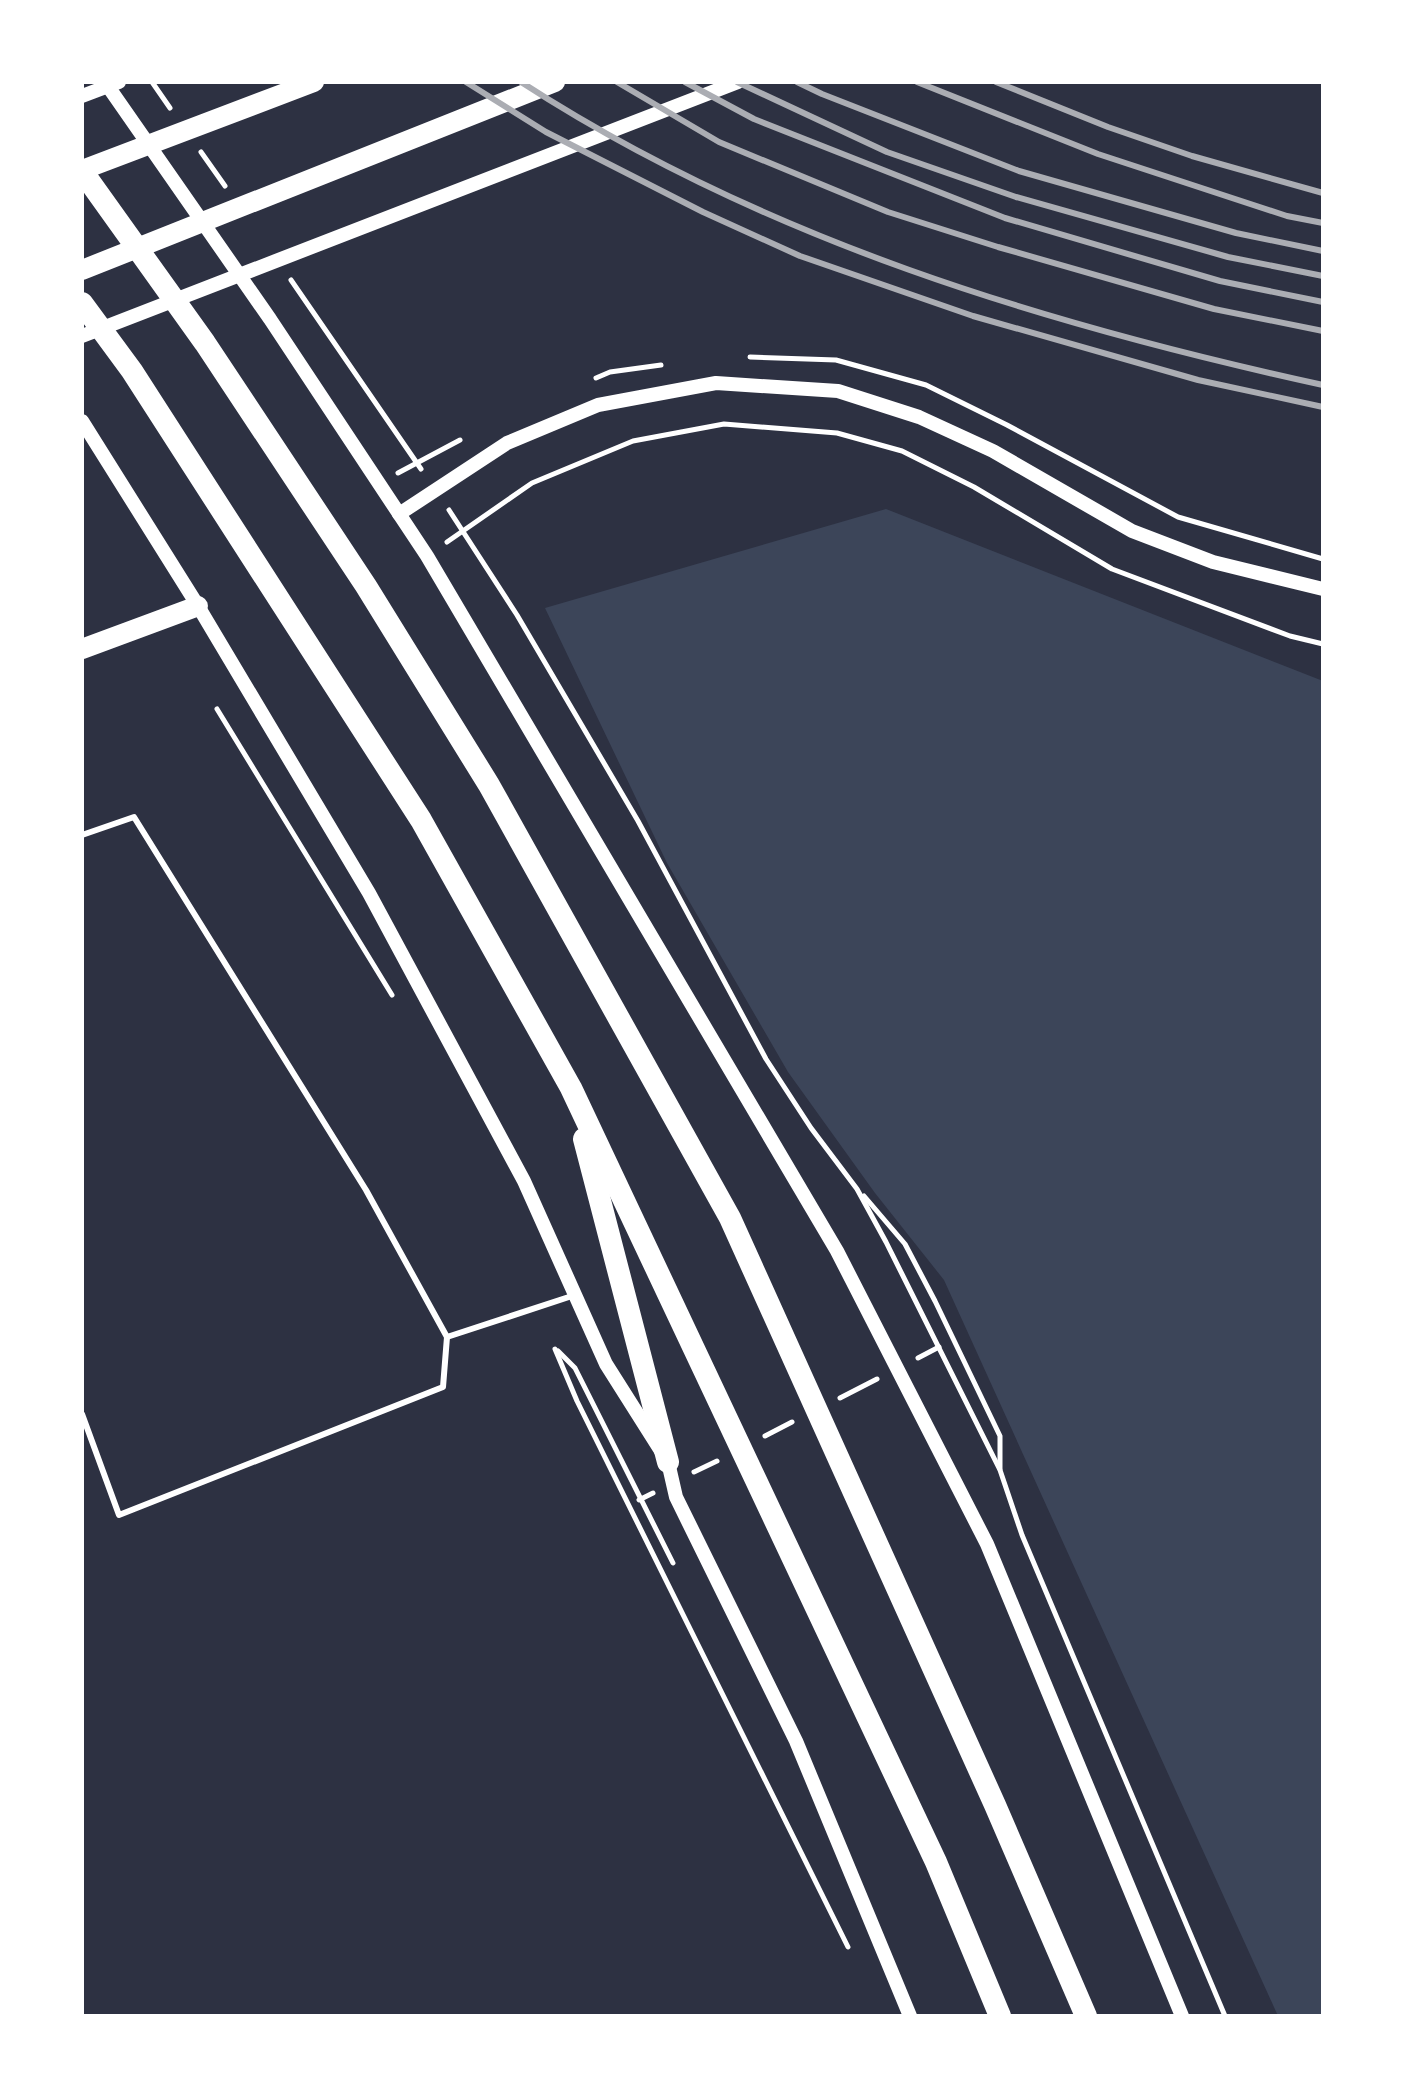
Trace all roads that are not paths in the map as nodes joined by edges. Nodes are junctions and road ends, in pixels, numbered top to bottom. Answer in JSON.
{"nodes":[{"id":1,"x":105,"y":82,"type":"edge"},
{"id":2,"x":119,"y":82,"type":"edge"},
{"id":3,"x":314,"y":82,"type":"edge"},
{"id":4,"x":555,"y":82,"type":"edge"},
{"id":5,"x":738,"y":82,"type":"edge"},
{"id":6,"x":82,"y":96,"type":"edge"},
{"id":7,"x":82,"y":170,"type":"edge"},
{"id":8,"x":82,"y":270,"type":"edge"},
{"id":9,"x":82,"y":303,"type":"edge"},
{"id":10,"x":82,"y":336,"type":"edge"},
{"id":11,"x":82,"y":421,"type":"edge"},
{"id":12,"x":399,"y":514,"type":"junction"},
{"id":13,"x":1323,"y":589,"type":"edge"},
{"id":14,"x":198,"y":606,"type":"junction"},
{"id":15,"x":82,"y":649,"type":"edge"},
{"id":16,"x":82,"y":835,"type":"edge"},
{"id":17,"x":571,"y":1088,"type":"junction"},
{"id":18,"x":575,"y":1295,"type":"junction"},
{"id":19,"x":447,"y":1337,"type":"junction"},
{"id":20,"x":82,"y":1414,"type":"edge"},
{"id":21,"x":668,"y":1462,"type":"junction"},
{"id":22,"x":910,"y":2016,"type":"edge"},
{"id":23,"x":1000,"y":2016,"type":"edge"},
{"id":24,"x":1086,"y":2016,"type":"edge"},
{"id":25,"x":1182,"y":2016,"type":"edge"}],
"edges":[{"from":1,"to":12,"type":"street"},
{"from":2,"to":6,"type":"street"},
{"from":3,"to":7,"type":"main road"},
{"from":4,"to":8,"type":"main road"},
{"from":5,"to":10,"type":"street"},
{"from":7,"to":24,"type":"highway"},
{"from":9,"to":17,"type":"highway"},
{"from":11,"to":14,"type":"street"},
{"from":12,"to":13,"type":"street"},
{"from":12,"to":25,"type":"street"},
{"from":14,"to":15,"type":"main road"},
{"from":14,"to":18,"type":"street"},
{"from":16,"to":19,"type":"lane"},
{"from":17,"to":21,"type":"highway"},
{"from":17,"to":23,"type":"highway"},
{"from":18,"to":19,"type":"lane"},
{"from":18,"to":21,"type":"street"},
{"from":19,"to":20,"type":"lane"},
{"from":21,"to":22,"type":"street"}]}
